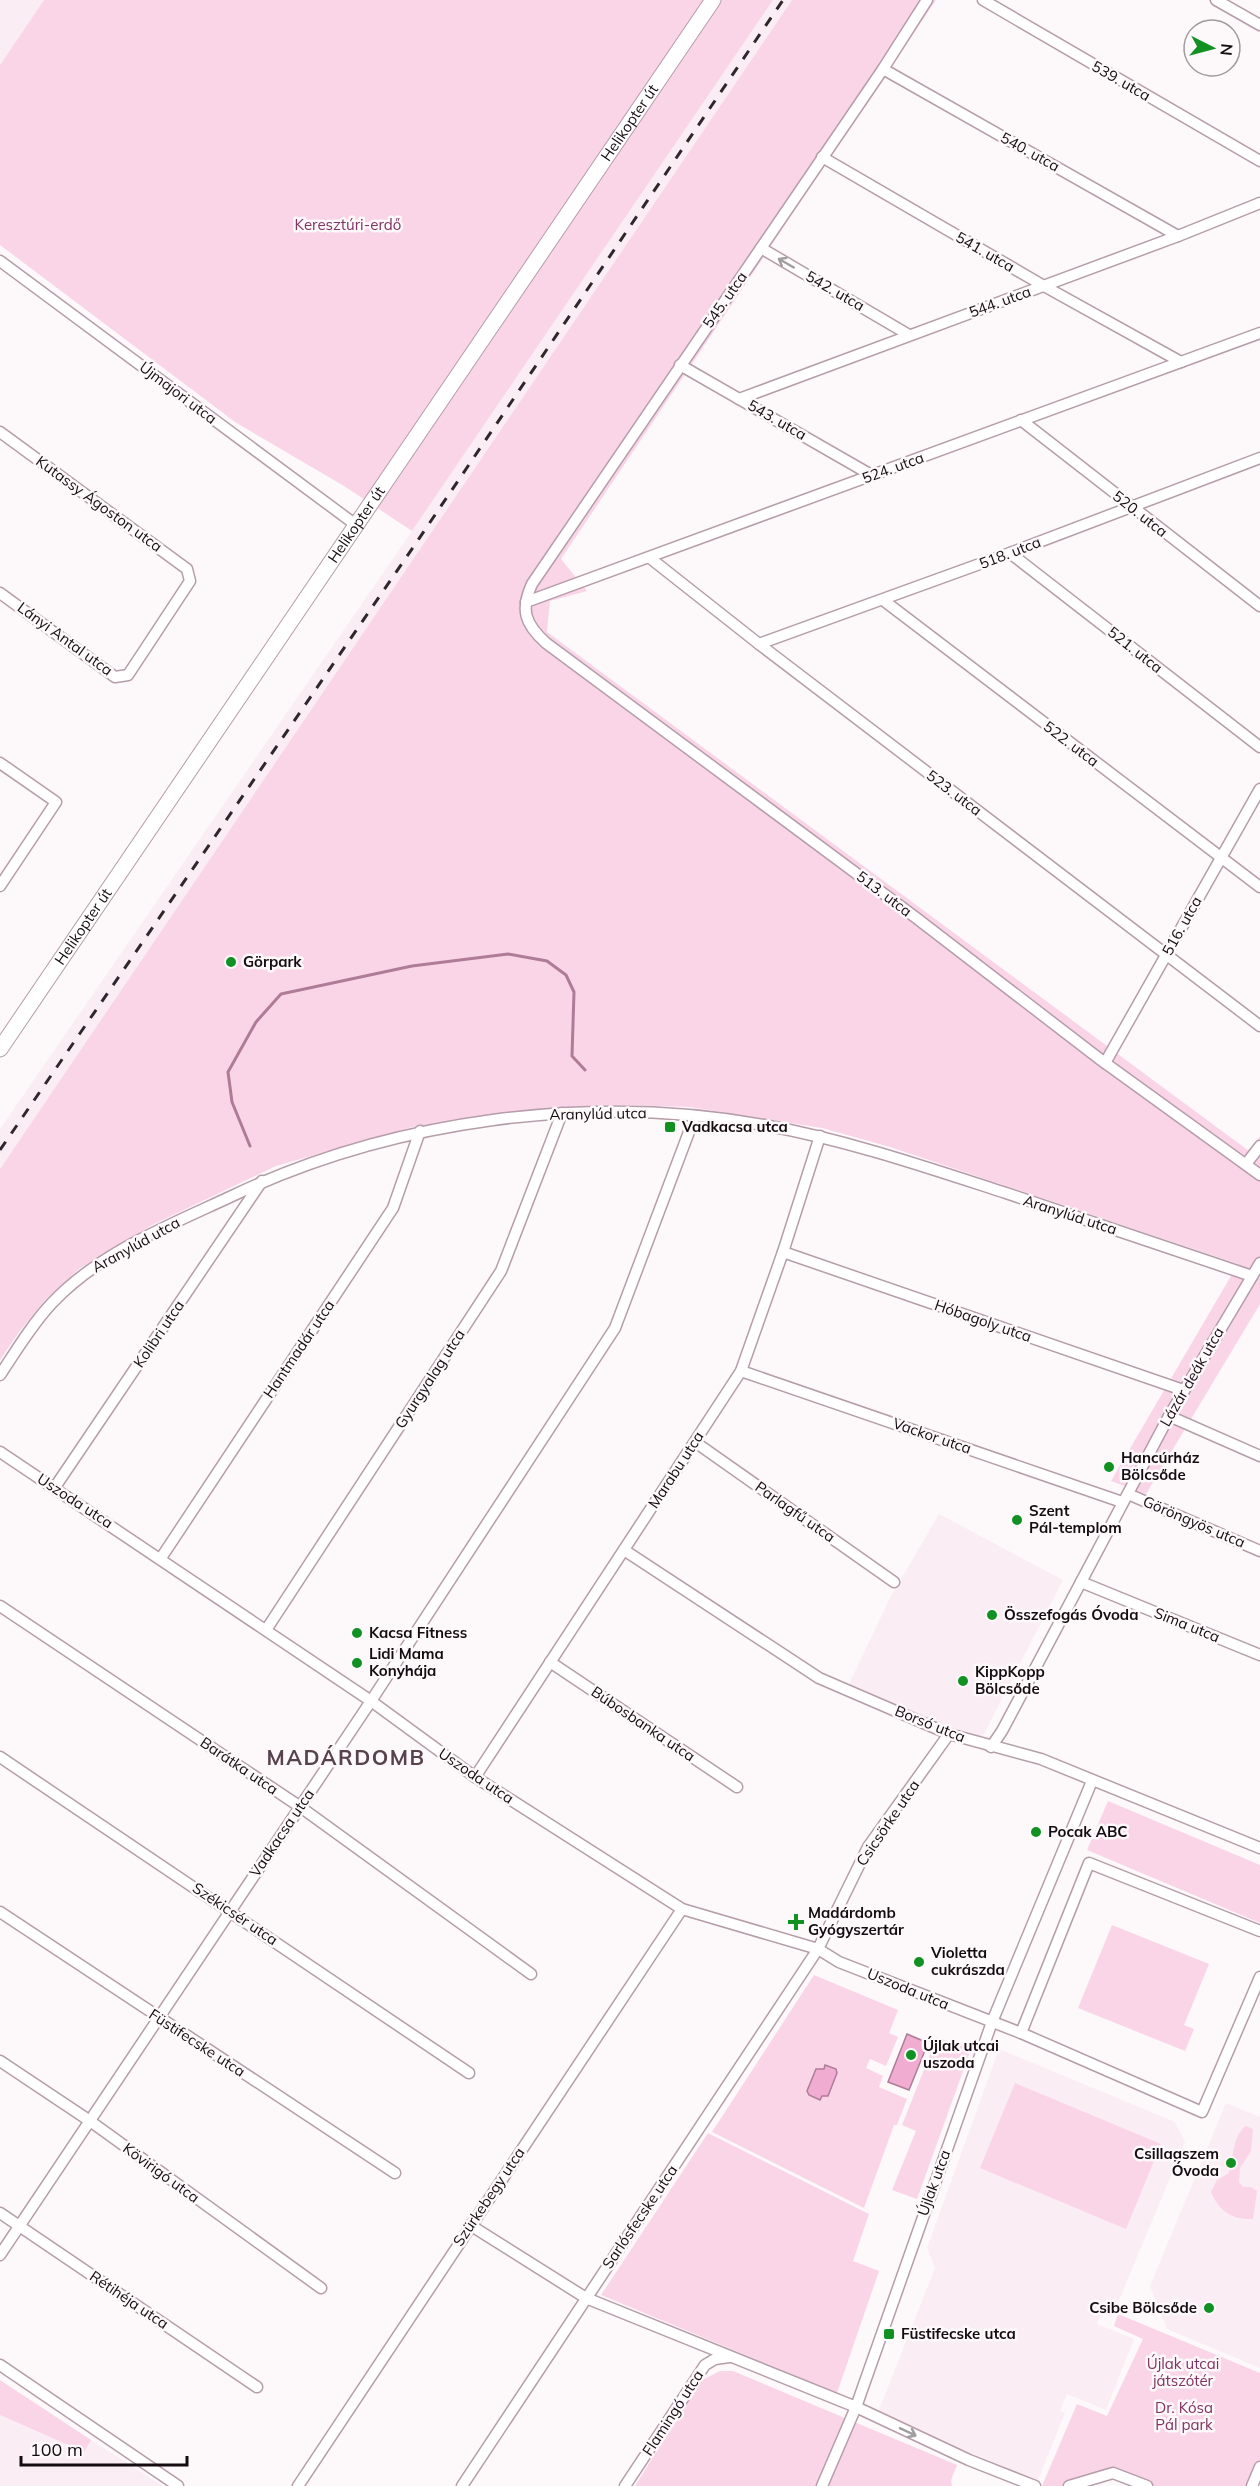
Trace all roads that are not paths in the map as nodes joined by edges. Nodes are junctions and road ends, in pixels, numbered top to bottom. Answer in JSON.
{"nodes":[{"id":1,"x":713,"y":0,"type":"edge"},
{"id":2,"x":927,"y":0,"type":"edge"},
{"id":3,"x":982,"y":0,"type":"edge"},
{"id":4,"x":1216,"y":0,"type":"edge"},
{"id":5,"x":1260,"y":25,"type":"edge"},
{"id":6,"x":883,"y":69,"type":"junction"},
{"id":7,"x":822,"y":157,"type":"junction"},
{"id":8,"x":1260,"y":161,"type":"edge"},
{"id":9,"x":1260,"y":203,"type":"edge"},
{"id":10,"x":1178,"y":236,"type":"junction"},
{"id":11,"x":760,"y":248,"type":"junction"},
{"id":12,"x":0,"y":261,"type":"edge"},
{"id":13,"x":1044,"y":286,"type":"junction"},
{"id":14,"x":1260,"y":333,"type":"edge"},
{"id":15,"x":909,"y":335,"type":"junction"},
{"id":16,"x":1181,"y":362,"type":"junction"},
{"id":17,"x":680,"y":365,"type":"junction"},
{"id":18,"x":739,"y":399,"type":"junction"},
{"id":19,"x":1020,"y":420,"type":"junction"},
{"id":20,"x":0,"y":432,"type":"edge"},
{"id":21,"x":1260,"y":458,"type":"edge"},
{"id":22,"x":873,"y":476,"type":"junction"},
{"id":23,"x":1130,"y":507,"type":"junction"},
{"id":24,"x":356,"y":525,"type":"junction"},
{"id":25,"x":1010,"y":553,"type":"junction"},
{"id":26,"x":650,"y":558,"type":"junction"},
{"id":27,"x":190,"y":581,"type":"joint"},
{"id":28,"x":0,"y":593,"type":"edge"},
{"id":29,"x":883,"y":600,"type":"junction"},
{"id":30,"x":526,"y":602,"type":"junction"},
{"id":31,"x":1260,"y":606,"type":"edge"},
{"id":32,"x":759,"y":644,"type":"junction"},
{"id":33,"x":1260,"y":747,"type":"edge"},
{"id":34,"x":0,"y":763,"type":"edge"},
{"id":35,"x":1260,"y":789,"type":"edge"},
{"id":36,"x":1220,"y":858,"type":"junction"},
{"id":37,"x":0,"y":886,"type":"edge"},
{"id":38,"x":1260,"y":887,"type":"edge"},
{"id":39,"x":1166,"y":954,"type":"junction"},
{"id":40,"x":1260,"y":1026,"type":"edge"},
{"id":41,"x":0,"y":1048,"type":"edge"},
{"id":42,"x":1105,"y":1063,"type":"junction"},
{"id":43,"x":562,"y":1113,"type":"junction"},
{"id":44,"x":695,"y":1116,"type":"junction"},
{"id":45,"x":420,"y":1131,"type":"junction"},
{"id":46,"x":820,"y":1136,"type":"junction"},
{"id":47,"x":1260,"y":1146,"type":"edge"},
{"id":48,"x":1246,"y":1164,"type":"junction"},
{"id":49,"x":1260,"y":1174,"type":"edge"},
{"id":50,"x":262,"y":1181,"type":"junction"},
{"id":51,"x":783,"y":1252,"type":"junction"},
{"id":52,"x":1260,"y":1263,"type":"edge"},
{"id":53,"x":1252,"y":1276,"type":"junction"},
{"id":54,"x":741,"y":1371,"type":"junction"},
{"id":55,"x":0,"y":1375,"type":"edge"},
{"id":56,"x":1183,"y":1390,"type":"junction"},
{"id":57,"x":1169,"y":1416,"type":"junction"},
{"id":58,"x":695,"y":1443,"type":"junction"},
{"id":59,"x":0,"y":1452,"type":"edge"},
{"id":60,"x":1260,"y":1456,"type":"edge"},
{"id":61,"x":55,"y":1487,"type":"junction"},
{"id":62,"x":1125,"y":1498,"type":"junction"},
{"id":63,"x":624,"y":1550,"type":"junction"},
{"id":64,"x":1260,"y":1551,"type":"edge"},
{"id":65,"x":160,"y":1558,"type":"junction"},
{"id":66,"x":894,"y":1582,"type":"dead end"},
{"id":67,"x":1081,"y":1582,"type":"junction"},
{"id":68,"x":0,"y":1606,"type":"edge"},
{"id":69,"x":266,"y":1630,"type":"junction"},
{"id":70,"x":1260,"y":1655,"type":"edge"},
{"id":71,"x":550,"y":1662,"type":"junction"},
{"id":72,"x":371,"y":1701,"type":"junction"},
{"id":73,"x":949,"y":1734,"type":"junction"},
{"id":74,"x":991,"y":1747,"type":"junction"},
{"id":75,"x":0,"y":1757,"type":"edge"},
{"id":76,"x":475,"y":1777,"type":"junction"},
{"id":77,"x":1092,"y":1781,"type":"junction"},
{"id":78,"x":737,"y":1787,"type":"dead end"},
{"id":79,"x":299,"y":1806,"type":"junction"},
{"id":80,"x":1260,"y":1848,"type":"edge"},
{"id":81,"x":682,"y":1909,"type":"junction"},
{"id":82,"x":230,"y":1911,"type":"junction"},
{"id":83,"x":0,"y":1912,"type":"edge"},
{"id":84,"x":1260,"y":1931,"type":"edge"},
{"id":85,"x":818,"y":1949,"type":"junction"},
{"id":86,"x":531,"y":1974,"type":"dead end"},
{"id":87,"x":1260,"y":1977,"type":"edge"},
{"id":88,"x":158,"y":2017,"type":"junction"},
{"id":89,"x":992,"y":2022,"type":"junction"},
{"id":90,"x":1021,"y":2033,"type":"junction"},
{"id":91,"x":0,"y":2061,"type":"edge"},
{"id":92,"x":469,"y":2073,"type":"dead end"},
{"id":93,"x":90,"y":2121,"type":"junction"},
{"id":94,"x":395,"y":2173,"type":"dead end"},
{"id":95,"x":0,"y":2213,"type":"edge"},
{"id":96,"x":470,"y":2225,"type":"junction"},
{"id":97,"x":19,"y":2226,"type":"junction"},
{"id":98,"x":0,"y":2254,"type":"edge"},
{"id":99,"x":321,"y":2288,"type":"dead end"},
{"id":100,"x":586,"y":2298,"type":"junction"},
{"id":101,"x":732,"y":2357,"type":"junction"},
{"id":102,"x":0,"y":2365,"type":"edge"},
{"id":103,"x":257,"y":2387,"type":"dead end"},
{"id":104,"x":856,"y":2407,"type":"junction"},
{"id":105,"x":1260,"y":2467,"type":"edge"},
{"id":106,"x":178,"y":2486,"type":"edge"},
{"id":107,"x":298,"y":2486,"type":"edge"},
{"id":108,"x":462,"y":2486,"type":"edge"},
{"id":109,"x":625,"y":2486,"type":"edge"},
{"id":110,"x":822,"y":2486,"type":"edge"},
{"id":111,"x":1035,"y":2486,"type":"edge"},
{"id":112,"x":1069,"y":2486,"type":"edge"},
{"id":113,"x":1147,"y":2486,"type":"edge"},
{"id":114,"x":1252,"y":2486,"type":"edge"}],
"edges":[{"from":1,"to":24,"type":"street","name":"Helikopter út"},
{"from":2,"to":6,"type":"street","name":"545. utca"},
{"from":3,"to":8,"type":"street","name":"539. utca"},
{"from":4,"to":5,"type":"street"},
{"from":6,"to":7,"type":"street","name":"545. utca"},
{"from":6,"to":10,"type":"street","name":"540. utca"},
{"from":7,"to":11,"type":"street","name":"545. utca"},
{"from":7,"to":13,"type":"street","name":"541. utca"},
{"from":9,"to":10,"type":"street","name":"544. utca"},
{"from":10,"to":13,"type":"street","name":"544. utca"},
{"from":15,"to":11,"type":"street","name":"542. utca","one_way":true},
{"from":11,"to":17,"type":"street","name":"545. utca"},
{"from":12,"to":24,"type":"street","name":"Újmajori utca"},
{"from":13,"to":15,"type":"street","name":"544. utca"},
{"from":13,"to":16,"type":"street","name":"541. utca"},
{"from":14,"to":16,"type":"street","name":"524. utca"},
{"from":15,"to":18,"type":"street","name":"544. utca"},
{"from":16,"to":19,"type":"street","name":"524. utca"},
{"from":17,"to":18,"type":"street","name":"543. utca"},
{"from":17,"to":30,"type":"street","name":"545. utca"},
{"from":18,"to":22,"type":"street","name":"543. utca"},
{"from":19,"to":22,"type":"street","name":"524. utca"},
{"from":19,"to":23,"type":"street","name":"520. utca"},
{"from":20,"to":27,"type":"street","name":"Kutassy Ágoston utca"},
{"from":21,"to":23,"type":"street","name":"518. utca"},
{"from":22,"to":26,"type":"street","name":"524. utca"},
{"from":23,"to":25,"type":"street","name":"518. utca"},
{"from":23,"to":31,"type":"street","name":"520. utca"},
{"from":24,"to":41,"type":"street","name":"Helikopter út"},
{"from":25,"to":29,"type":"street","name":"518. utca"},
{"from":25,"to":33,"type":"street","name":"521. utca"},
{"from":26,"to":30,"type":"street","name":"524. utca"},
{"from":26,"to":32,"type":"street","name":"523. utca"},
{"from":27,"to":28,"type":"street","name":"Lányi Antal utca"},
{"from":29,"to":32,"type":"street","name":"518. utca"},
{"from":29,"to":36,"type":"street","name":"522. utca"},
{"from":30,"to":42,"type":"street","name":"513. utca"},
{"from":32,"to":39,"type":"street","name":"523. utca"},
{"from":34,"to":37,"type":"street"},
{"from":35,"to":36,"type":"street","name":"516. utca"},
{"from":36,"to":38,"type":"street","name":"522. utca"},
{"from":36,"to":39,"type":"street","name":"516. utca"},
{"from":39,"to":40,"type":"street","name":"523. utca"},
{"from":39,"to":42,"type":"street","name":"516. utca"},
{"from":42,"to":48,"type":"street","name":"513. utca"},
{"from":43,"to":44,"type":"street","name":"Aranylúd utca"},
{"from":43,"to":45,"type":"street","name":"Aranylúd utca"},
{"from":43,"to":69,"type":"street","name":"Gyurgyalag utca"},
{"from":44,"to":46,"type":"street","name":"Aranylúd utca"},
{"from":44,"to":72,"type":"street","name":"Vadkacsa utca"},
{"from":45,"to":50,"type":"street","name":"Aranylúd utca"},
{"from":45,"to":65,"type":"street","name":"Hantmadár utca"},
{"from":46,"to":51,"type":"street","name":"Marabu utca"},
{"from":46,"to":53,"type":"street","name":"Aranylúd utca"},
{"from":47,"to":48,"type":"street"},
{"from":48,"to":49,"type":"street","name":"513. utca"},
{"from":50,"to":55,"type":"street","name":"Aranylúd utca"},
{"from":50,"to":61,"type":"street","name":"Kolibri utca"},
{"from":51,"to":54,"type":"street","name":"Marabu utca"},
{"from":51,"to":56,"type":"street","name":"Hóbagoly utca"},
{"from":52,"to":53,"type":"street","name":"Lázár deák utca"},
{"from":53,"to":56,"type":"street","name":"Lázár deák utca"},
{"from":54,"to":58,"type":"street","name":"Marabu utca"},
{"from":54,"to":62,"type":"street","name":"Vackor utca"},
{"from":56,"to":57,"type":"street","name":"Lázár deák utca"},
{"from":57,"to":60,"type":"street"},
{"from":57,"to":62,"type":"street","name":"Lázár deák utca"},
{"from":58,"to":63,"type":"street","name":"Marabu utca"},
{"from":58,"to":66,"type":"street","name":"Parlagfű utca"},
{"from":59,"to":61,"type":"street","name":"Uszoda utca"},
{"from":61,"to":65,"type":"street","name":"Uszoda utca"},
{"from":62,"to":64,"type":"street","name":"Göröngyös utca"},
{"from":62,"to":67,"type":"street","name":"Lázár deák utca"},
{"from":63,"to":71,"type":"street","name":"Marabu utca"},
{"from":63,"to":73,"type":"street","name":"Borsó utca"},
{"from":65,"to":69,"type":"street","name":"Uszoda utca"},
{"from":67,"to":70,"type":"street","name":"Sima utca"},
{"from":67,"to":74,"type":"street","name":"Lázár deák utca"},
{"from":68,"to":79,"type":"street","name":"Barátka utca"},
{"from":69,"to":72,"type":"street","name":"Uszoda utca"},
{"from":71,"to":76,"type":"street","name":"Marabu utca"},
{"from":71,"to":78,"type":"street","name":"Búbosbanka utca"},
{"from":72,"to":76,"type":"street","name":"Uszoda utca"},
{"from":72,"to":79,"type":"street","name":"Vadkacsa utca"},
{"from":73,"to":74,"type":"street","name":"Borsó utca"},
{"from":73,"to":85,"type":"street","name":"Csicsörke utca"},
{"from":74,"to":77,"type":"street","name":"Borsó utca"},
{"from":75,"to":82,"type":"street","name":"Székicsér utca"},
{"from":76,"to":81,"type":"street","name":"Uszoda utca"},
{"from":77,"to":80,"type":"street","name":"Borsó utca"},
{"from":77,"to":89,"type":"street","name":"Újlak utca"},
{"from":79,"to":82,"type":"street","name":"Vadkacsa utca"},
{"from":79,"to":86,"type":"street","name":"Barátka utca"},
{"from":81,"to":85,"type":"street","name":"Uszoda utca"},
{"from":81,"to":96,"type":"street","name":"Szürkebegy utca"},
{"from":82,"to":88,"type":"street","name":"Vadkacsa utca"},
{"from":82,"to":92,"type":"street","name":"Székicsér utca"},
{"from":83,"to":88,"type":"street","name":"Füstifecske utca"},
{"from":84,"to":90,"type":"street"},
{"from":85,"to":89,"type":"street","name":"Uszoda utca"},
{"from":85,"to":100,"type":"street","name":"Sarlósfecske utca"},
{"from":87,"to":90,"type":"street"},
{"from":88,"to":93,"type":"street","name":"Vadkacsa utca"},
{"from":88,"to":94,"type":"street","name":"Füstifecske utca"},
{"from":89,"to":90,"type":"street"},
{"from":89,"to":104,"type":"street","name":"Újlak utca"},
{"from":91,"to":93,"type":"street","name":"Kövirigó utca"},
{"from":93,"to":97,"type":"street","name":"Vadkacsa utca"},
{"from":93,"to":99,"type":"street","name":"Kövirigó utca"},
{"from":95,"to":97,"type":"street","name":"Rétihéja utca"},
{"from":96,"to":100,"type":"street"},
{"from":96,"to":107,"type":"street","name":"Szürkebegy utca"},
{"from":97,"to":98,"type":"street","name":"Vadkacsa utca"},
{"from":97,"to":103,"type":"street","name":"Rétihéja utca"},
{"from":100,"to":101,"type":"street"},
{"from":100,"to":108,"type":"street","name":"Sarlósfecske utca"},
{"from":101,"to":104,"type":"street"},
{"from":101,"to":109,"type":"street","name":"Flamingó utca"},
{"from":102,"to":106,"type":"street"},
{"from":104,"to":110,"type":"street","name":"Újlak utca"},
{"from":104,"to":111,"type":"street","one_way":true},
{"from":105,"to":114,"type":"street"},
{"from":112,"to":113,"type":"street"}]}
